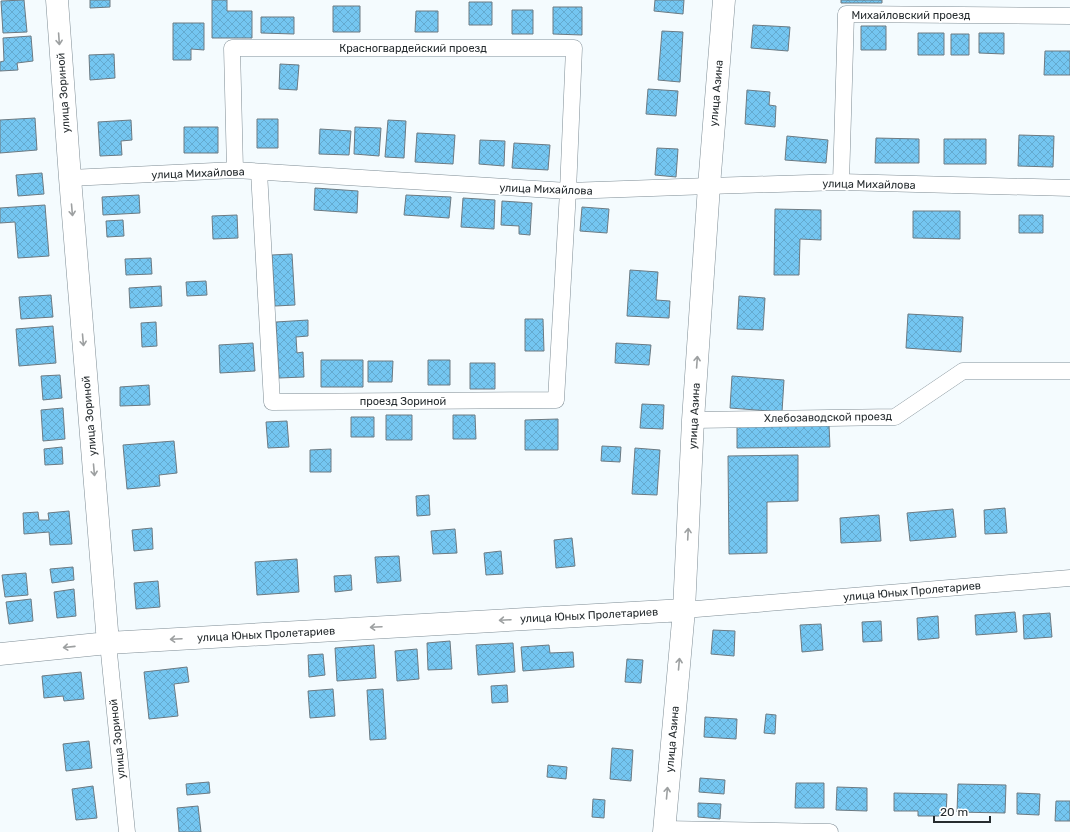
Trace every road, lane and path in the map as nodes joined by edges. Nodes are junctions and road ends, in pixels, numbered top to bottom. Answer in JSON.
{"nodes":[{"id":1,"x":57,"y":0,"type":"edge"},
{"id":2,"x":724,"y":0,"type":"edge"},
{"id":3,"x":1070,"y":16,"type":"edge"},
{"id":4,"x":235,"y":170,"type":"junction"},
{"id":5,"x":259,"y":172,"type":"junction"},
{"id":6,"x":70,"y":178,"type":"junction"},
{"id":7,"x":841,"y":182,"type":"junction"},
{"id":8,"x":709,"y":186,"type":"junction"},
{"id":9,"x":1070,"y":188,"type":"edge"},
{"id":10,"x":568,"y":192,"type":"junction"},
{"id":11,"x":1070,"y":371,"type":"edge"},
{"id":12,"x":693,"y":420,"type":"junction"},
{"id":13,"x":1070,"y":578,"type":"edge"},
{"id":14,"x":684,"y":610,"type":"junction"},
{"id":15,"x":108,"y":642,"type":"junction"},
{"id":16,"x":0,"y":654,"type":"edge"},
{"id":17,"x":664,"y":830,"type":"edge"},
{"id":18,"x":127,"y":832,"type":"edge"},
{"id":19,"x":830,"y":832,"type":"edge"}],
"edges":[{"from":1,"to":6,"type":"main road","name":"улица Зориной","one_way":true},
{"from":2,"to":8,"type":"main road","name":"улица Азина"},
{"from":3,"to":7,"type":"street","name":"Михайловский проезд"},
{"from":4,"to":5,"type":"street","name":"улица Михайлова"},
{"from":4,"to":6,"type":"street","name":"улица Михайлова"},
{"from":4,"to":10,"type":"street","name":"Красногвардейский проезд"},
{"from":5,"to":10,"type":"street","name":"улица Михайлова"},
{"from":5,"to":10,"type":"street","name":"проезд Зориной"},
{"from":6,"to":15,"type":"main road","name":"улица Зориной","one_way":true},
{"from":7,"to":8,"type":"street","name":"улица Михайлова"},
{"from":7,"to":9,"type":"street","name":"улица Михайлова"},
{"from":8,"to":10,"type":"street","name":"улица Михайлова"},
{"from":12,"to":8,"type":"main road","name":"улица Азина","one_way":true},
{"from":11,"to":12,"type":"street","name":"Хлебозаводской проезд"},
{"from":14,"to":12,"type":"main road","name":"улица Азина","one_way":true},
{"from":13,"to":14,"type":"street","name":"улица Юных Пролетариев"},
{"from":14,"to":15,"type":"main road","name":"улица Юных Пролетариев","one_way":true},
{"from":17,"to":14,"type":"main road","name":"улица Азина","one_way":true},
{"from":15,"to":16,"type":"main road","name":"улица Юных Пролетариев","one_way":true},
{"from":15,"to":18,"type":"street","name":"улица Зориной"},
{"from":17,"to":19,"type":"street"}]}
